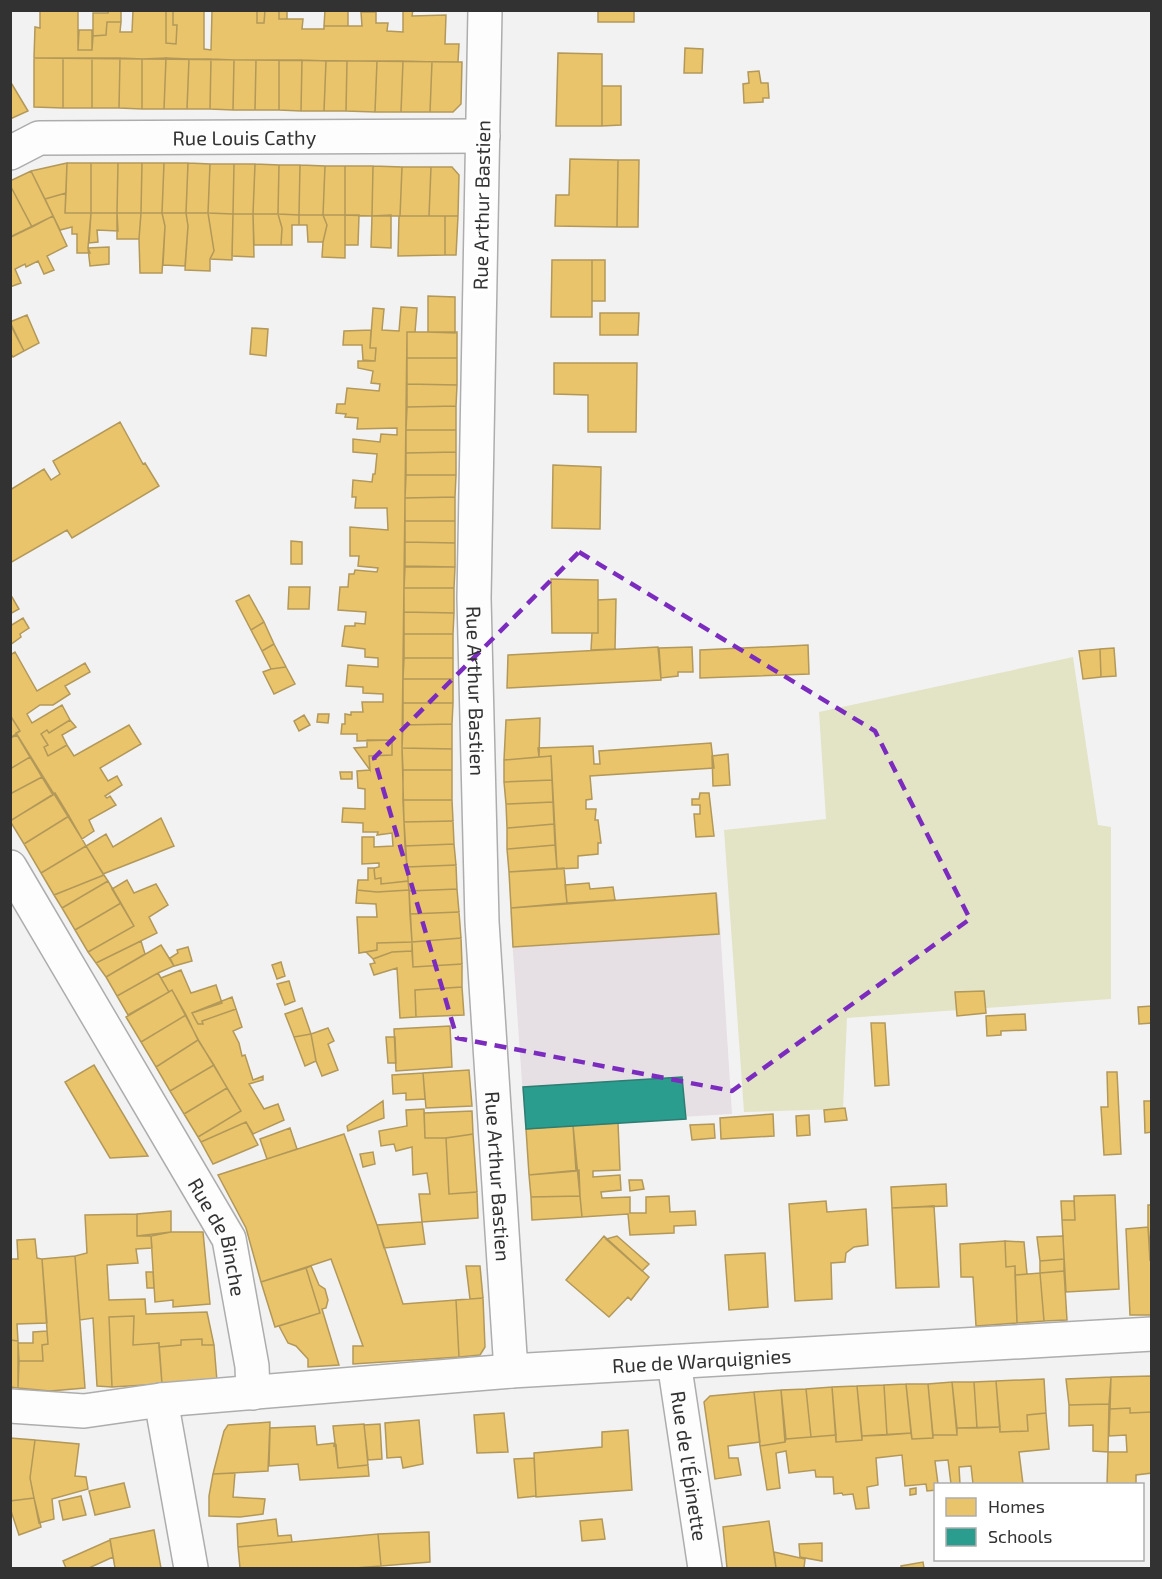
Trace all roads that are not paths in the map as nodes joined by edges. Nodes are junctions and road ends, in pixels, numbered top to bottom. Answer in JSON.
{"nodes":[{"id":1,"x":485,"y":10,"type":"edge"},
{"id":2,"x":483,"y":136,"type":"junction"},
{"id":3,"x":10,"y":153,"type":"edge"},
{"id":4,"x":10,"y":867,"type":"edge"},
{"id":5,"x":1152,"y":1334,"type":"edge"},
{"id":6,"x":675,"y":1362,"type":"junction"},
{"id":7,"x":511,"y":1371,"type":"junction"},
{"id":8,"x":253,"y":1393,"type":"junction"},
{"id":9,"x":161,"y":1400,"type":"junction"},
{"id":10,"x":10,"y":1406,"type":"edge"},
{"id":11,"x":191,"y":1569,"type":"edge"},
{"id":12,"x":705,"y":1569,"type":"edge"}],
"edges":[{"from":1,"to":2,"type":"street","name":"Rue Arthur Bastien"},
{"from":2,"to":3,"type":"street","name":"Rue Louis Cathy"},
{"from":2,"to":7,"type":"street","name":"Rue Arthur Bastien"},
{"from":4,"to":8,"type":"street","name":"Rue de Binche"},
{"from":5,"to":6,"type":"street","name":"Rue de Warquignies"},
{"from":6,"to":7,"type":"street","name":"Rue de Warquignies"},
{"from":6,"to":12,"type":"street","name":"Rue de l'Épinette"},
{"from":7,"to":8,"type":"street","name":"Rue de Warquignies"},
{"from":8,"to":9,"type":"street"},
{"from":9,"to":10,"type":"street"},
{"from":9,"to":11,"type":"street"}]}
